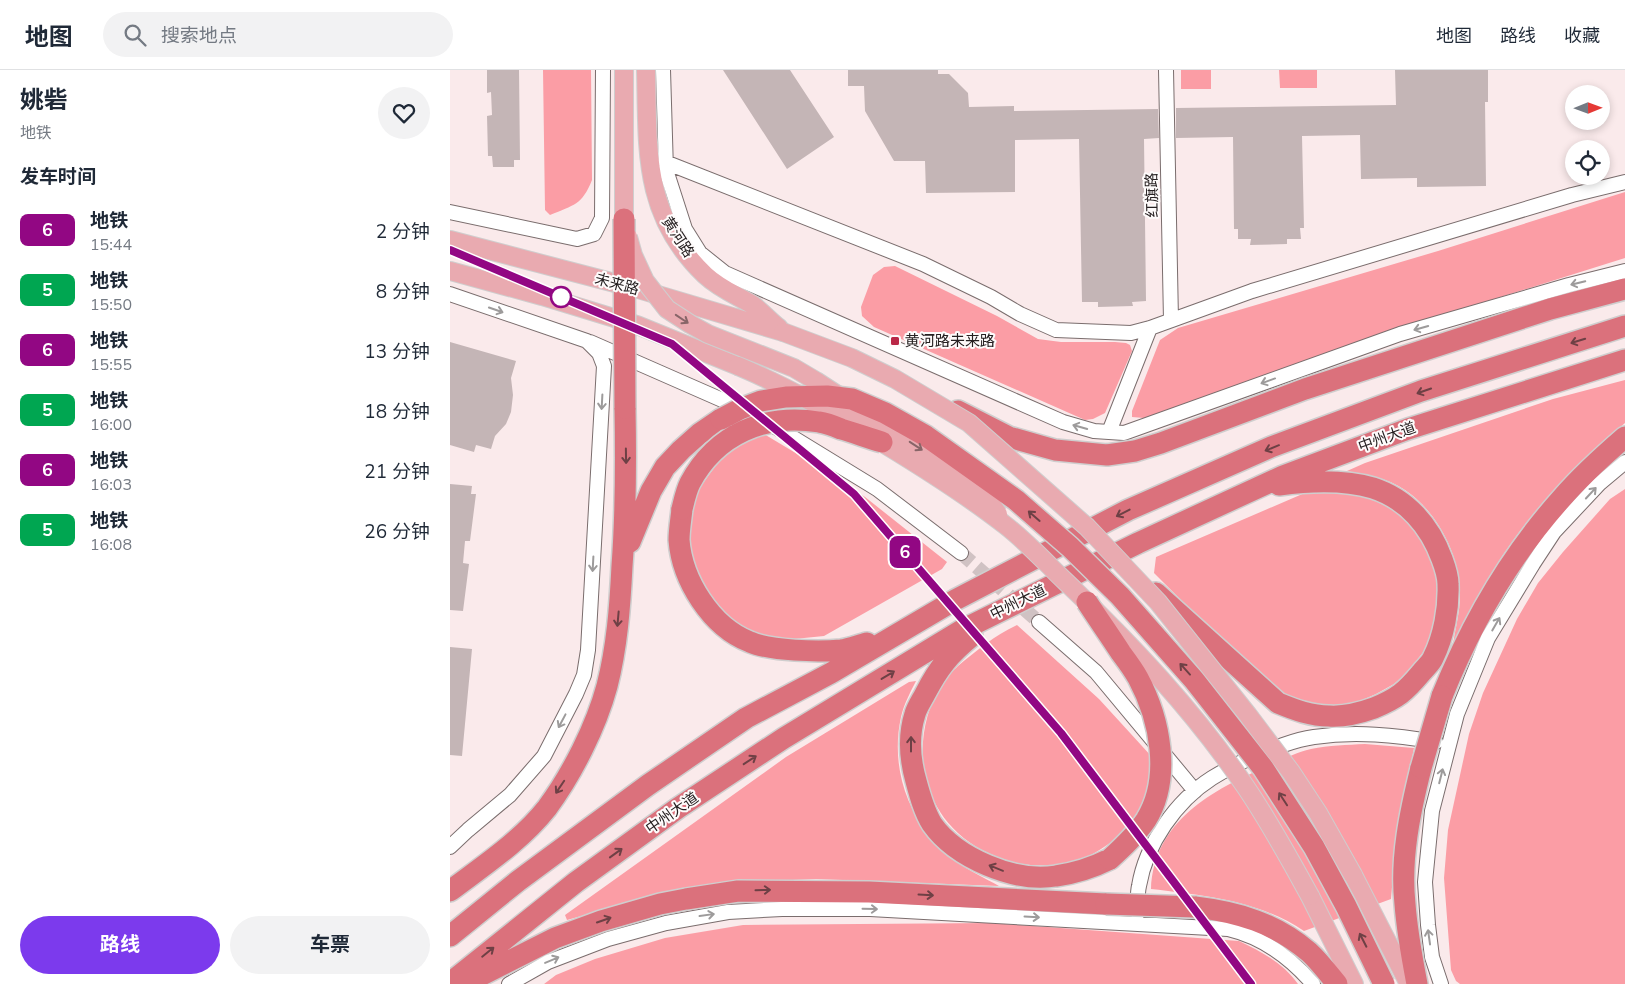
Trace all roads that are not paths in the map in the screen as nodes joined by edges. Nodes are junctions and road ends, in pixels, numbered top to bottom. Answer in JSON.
{"nodes":[{"id":1,"x":602,"y":70,"type":"edge"},
{"id":2,"x":624,"y":70,"type":"edge"},
{"id":3,"x":646,"y":70,"type":"edge"},
{"id":4,"x":663,"y":70,"type":"edge"},
{"id":5,"x":1166,"y":70,"type":"edge"},
{"id":6,"x":665,"y":162,"type":"junction"},
{"id":7,"x":1625,"y":182,"type":"edge"},
{"id":8,"x":450,"y":212,"type":"edge"},
{"id":9,"x":624,"y":219,"type":"junction"},
{"id":10,"x":450,"y":240,"type":"edge"},
{"id":11,"x":450,"y":271,"type":"edge"},
{"id":12,"x":1625,"y":271,"type":"edge"},
{"id":13,"x":1625,"y":289,"type":"edge"},
{"id":14,"x":450,"y":294,"type":"edge"},
{"id":15,"x":1171,"y":320,"type":"junction"},
{"id":16,"x":1625,"y":326,"type":"edge"},
{"id":17,"x":1150,"y":328,"type":"junction"},
{"id":18,"x":783,"y":332,"type":"junction"},
{"id":19,"x":587,"y":341,"type":"junction"},
{"id":20,"x":1625,"y":360,"type":"edge"},
{"id":21,"x":895,"y":379,"type":"junction"},
{"id":22,"x":1109,"y":432,"type":"junction"},
{"id":23,"x":1625,"y":437,"type":"edge"},
{"id":24,"x":882,"y":442,"type":"junction"},
{"id":25,"x":1625,"y":462,"type":"edge"},
{"id":26,"x":1259,"y":487,"type":"junction"},
{"id":27,"x":1007,"y":526,"type":"junction"},
{"id":28,"x":961,"y":553,"type":"tunnel mouth"},
{"id":29,"x":1119,"y":561,"type":"junction"},
{"id":30,"x":622,"y":574,"type":"junction"},
{"id":31,"x":1087,"y":602,"type":"junction"},
{"id":32,"x":1002,"y":610,"type":"junction"},
{"id":33,"x":1039,"y":622,"type":"tunnel mouth"},
{"id":34,"x":898,"y":634,"type":"junction"},
{"id":35,"x":1449,"y":744,"type":"junction"},
{"id":36,"x":1195,"y":791,"type":"junction"},
{"id":37,"x":450,"y":847,"type":"edge"},
{"id":38,"x":450,"y":892,"type":"edge"},
{"id":39,"x":1138,"y":923,"type":"junction"},
{"id":40,"x":450,"y":936,"type":"edge"},
{"id":41,"x":450,"y":983,"type":"edge"},
{"id":42,"x":464,"y":984,"type":"edge"},
{"id":43,"x":509,"y":984,"type":"edge"},
{"id":44,"x":1313,"y":984,"type":"edge"},
{"id":45,"x":1337,"y":984,"type":"edge"},
{"id":46,"x":1354,"y":984,"type":"edge"},
{"id":47,"x":1384,"y":984,"type":"edge"},
{"id":48,"x":1409,"y":984,"type":"edge"},
{"id":49,"x":1417,"y":984,"type":"edge"},
{"id":50,"x":1441,"y":984,"type":"edge"}],
"edges":[{"from":1,"to":8,"type":"street"},
{"from":2,"to":9,"type":"main road"},
{"from":3,"to":18,"type":"main road","name":"黄河路"},
{"from":4,"to":6,"type":"street"},
{"from":5,"to":15,"type":"street","name":"红旗路"},
{"from":6,"to":17,"type":"street"},
{"from":22,"to":6,"type":"street","one_way":true},
{"from":7,"to":15,"type":"street"},
{"from":9,"to":27,"type":"main road","one_way":true,"bridge":true},
{"from":9,"to":30,"type":"highway","one_way":true,"bridge":true},
{"from":10,"to":18,"type":"main road","name":"未来路"},
{"from":11,"to":24,"type":"main road","bridge":true},
{"from":12,"to":22,"type":"street","one_way":true},
{"from":13,"to":21,"type":"highway","bridge":true},
{"from":14,"to":19,"type":"street","one_way":true},
{"from":15,"to":17,"type":"street"},
{"from":16,"to":34,"type":"highway","name":"中州大道","one_way":true},
{"from":17,"to":22,"type":"street"},
{"from":18,"to":21,"type":"main road","name":"未来路","bridge":true},
{"from":19,"to":28,"type":"street"},
{"from":19,"to":37,"type":"street","one_way":true},
{"from":20,"to":26,"type":"highway","name":"中州大道"},
{"from":21,"to":29,"type":"main road","name":"未来路","bridge":true},
{"from":23,"to":49,"type":"highway","bridge":true},
{"from":24,"to":27,"type":"main road","bridge":true},
{"from":24,"to":34,"type":"highway","bridge":true},
{"from":35,"to":25,"type":"street","one_way":true},
{"from":26,"to":29,"type":"highway","bridge":true},
{"from":26,"to":32,"type":"highway","name":"中州大道"},
{"from":27,"to":31,"type":"main road","bridge":true},
{"from":29,"to":48,"type":"main road","name":"未来路","bridge":true},
{"from":30,"to":38,"type":"highway","one_way":true},
{"from":47,"to":30,"type":"highway","one_way":true,"bridge":true},
{"from":31,"to":32,"type":"highway","one_way":true,"bridge":true},
{"from":31,"to":46,"type":"main road","bridge":true},
{"from":41,"to":32,"type":"highway","name":"中州大道","one_way":true},
{"from":33,"to":36,"type":"street"},
{"from":34,"to":40,"type":"highway","name":"中州大道"},
{"from":35,"to":36,"type":"street"},
{"from":50,"to":35,"type":"street","one_way":true},
{"from":36,"to":39,"type":"street"},
{"from":43,"to":39,"type":"street","one_way":true},
{"from":39,"to":44,"type":"street"},
{"from":42,"to":45,"type":"highway","one_way":true,"bridge":true}]}
